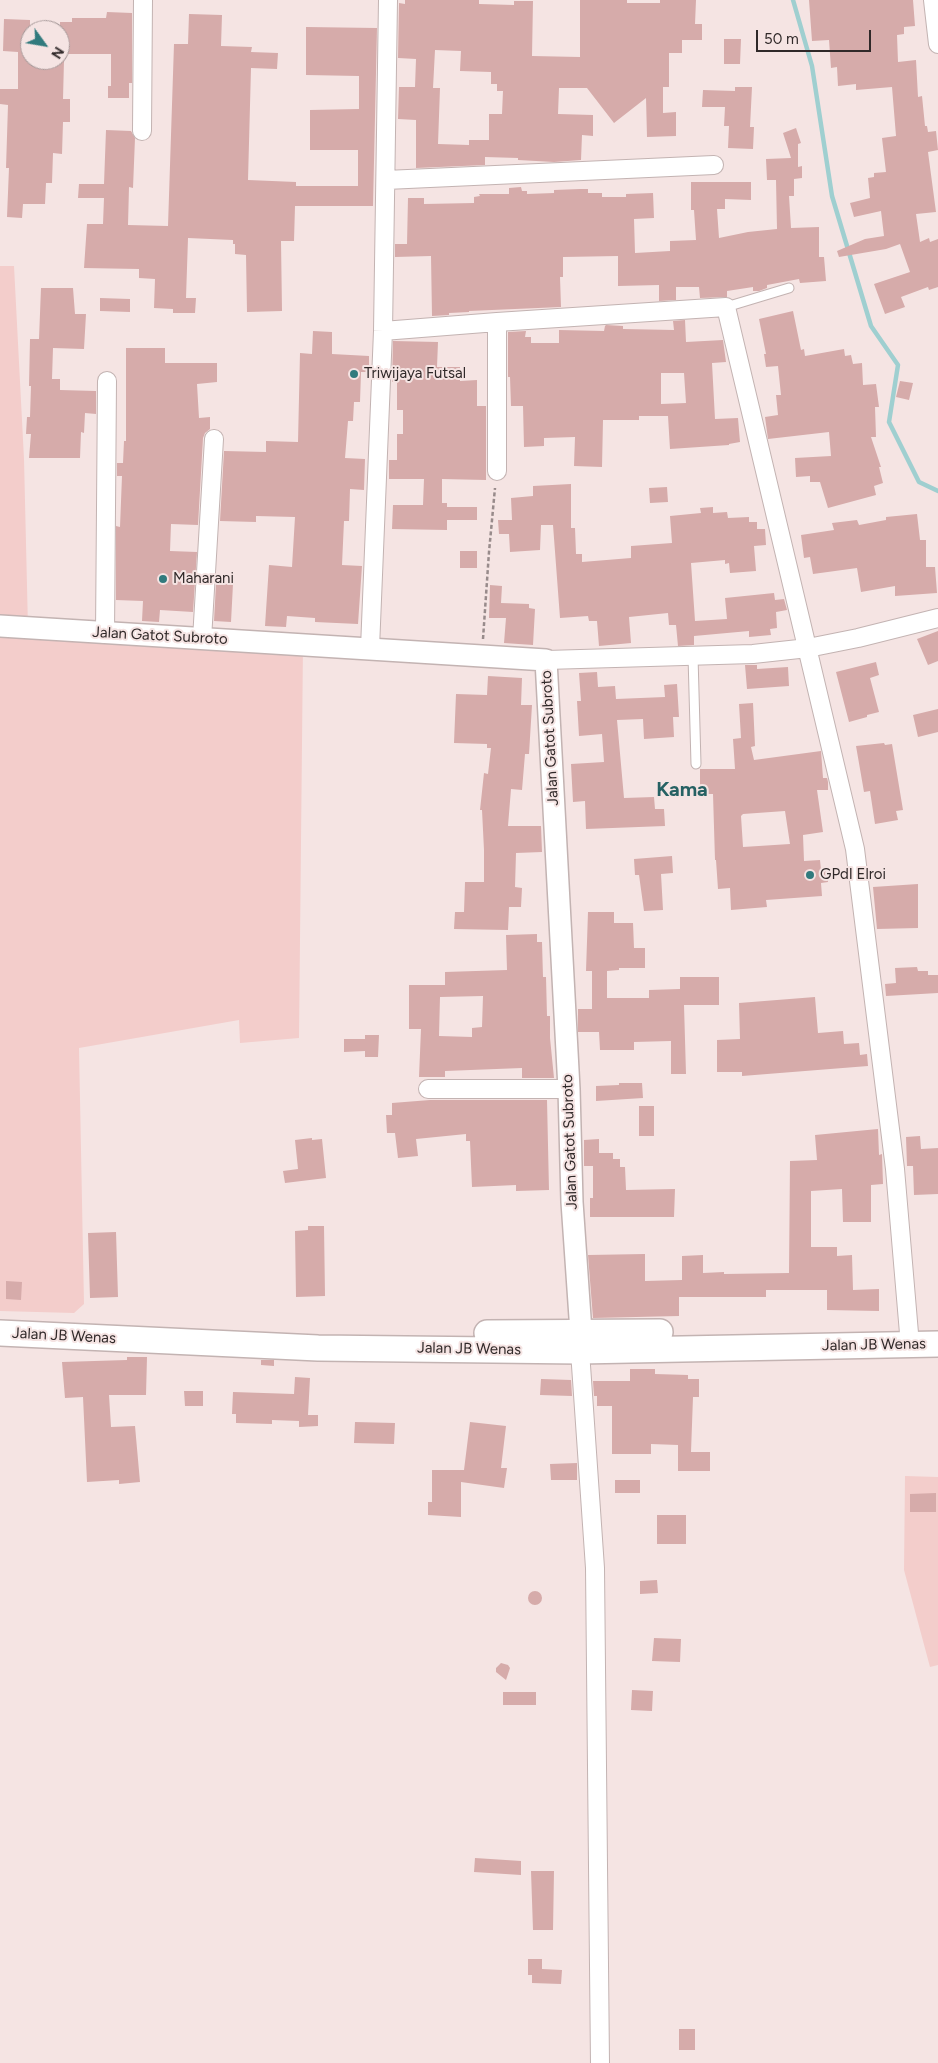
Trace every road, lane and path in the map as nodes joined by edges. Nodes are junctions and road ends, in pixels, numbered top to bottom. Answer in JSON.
{"nodes":[{"id":1,"x":143,"y":0,"type":"edge"},
{"id":2,"x":388,"y":0,"type":"edge"},
{"id":3,"x":933,"y":0,"type":"edge"},
{"id":4,"x":938,"y":44,"type":"edge"},
{"id":5,"x":142,"y":131,"type":"dead end"},
{"id":6,"x":714,"y":165,"type":"dead end"},
{"id":7,"x":386,"y":180,"type":"junction"},
{"id":8,"x":789,"y":288,"type":"dead end"},
{"id":9,"x":726,"y":307,"type":"junction"},
{"id":10,"x":497,"y":322,"type":"junction"},
{"id":11,"x":383,"y":332,"type":"junction"},
{"id":12,"x":108,"y":381,"type":"dead end"},
{"id":13,"x":214,"y":439,"type":"dead end"},
{"id":14,"x":497,"y":471,"type":"joint"},
{"id":15,"x":938,"y":618,"type":"edge"},
{"id":16,"x":0,"y":626,"type":"edge"},
{"id":17,"x":105,"y":634,"type":"junction"},
{"id":18,"x":202,"y":638,"type":"junction"},
{"id":19,"x":370,"y":648,"type":"junction"},
{"id":20,"x":808,"y":648,"type":"junction"},
{"id":21,"x":482,"y":656,"type":"junction"},
{"id":22,"x":693,"y":656,"type":"junction"},
{"id":23,"x":546,"y":660,"type":"junction"},
{"id":24,"x":696,"y":764,"type":"dead end"},
{"id":25,"x":428,"y":1089,"type":"dead end"},
{"id":26,"x":569,"y":1089,"type":"junction"},
{"id":27,"x":0,"y":1318,"type":"edge"},
{"id":28,"x":938,"y":1328,"type":"edge"},
{"id":29,"x":0,"y":1333,"type":"edge"},
{"id":30,"x":180,"y":1334,"type":"junction"},
{"id":31,"x":910,"y":1337,"type":"junction"},
{"id":32,"x":580,"y":1342,"type":"junction"},
{"id":33,"x":938,"y":1344,"type":"edge"},
{"id":34,"x":600,"y":2063,"type":"edge"}],
"edges":[{"from":1,"to":5,"type":"street"},
{"from":2,"to":7,"type":"street"},
{"from":3,"to":4,"type":"street"},
{"from":6,"to":7,"type":"street"},
{"from":7,"to":11,"type":"street"},
{"from":8,"to":9,"type":"lane"},
{"from":9,"to":10,"type":"street"},
{"from":9,"to":20,"type":"street"},
{"from":10,"to":11,"type":"street"},
{"from":10,"to":14,"type":"street"},
{"from":11,"to":19,"type":"street"},
{"from":12,"to":17,"type":"street"},
{"from":13,"to":18,"type":"street"},
{"from":14,"to":21,"type":"path"},
{"from":15,"to":20,"type":"street"},
{"from":16,"to":17,"type":"street","name":"Jalan Gatot Subroto"},
{"from":17,"to":18,"type":"street","name":"Jalan Gatot Subroto"},
{"from":18,"to":19,"type":"street","name":"Jalan Gatot Subroto"},
{"from":19,"to":21,"type":"street","name":"Jalan Gatot Subroto"},
{"from":20,"to":22,"type":"street"},
{"from":20,"to":31,"type":"street"},
{"from":21,"to":23,"type":"street","name":"Jalan Gatot Subroto"},
{"from":22,"to":23,"type":"street"},
{"from":22,"to":24,"type":"lane"},
{"from":23,"to":26,"type":"street","name":"Jalan Gatot Subroto"},
{"from":25,"to":26,"type":"street"},
{"from":26,"to":32,"type":"street","name":"Jalan Gatot Subroto"},
{"from":27,"to":30,"type":"main road","name":"Jalan JB Wenas"},
{"from":28,"to":31,"type":"main road","name":"Jalan JB Wenas"},
{"from":29,"to":30,"type":"main road","name":"Jalan JB Wenas"},
{"from":30,"to":32,"type":"main road","name":"Jalan JB Wenas"},
{"from":31,"to":32,"type":"main road","name":"Jalan JB Wenas"},
{"from":31,"to":33,"type":"main road","name":"Jalan JB Wenas"},
{"from":32,"to":34,"type":"street"}]}
